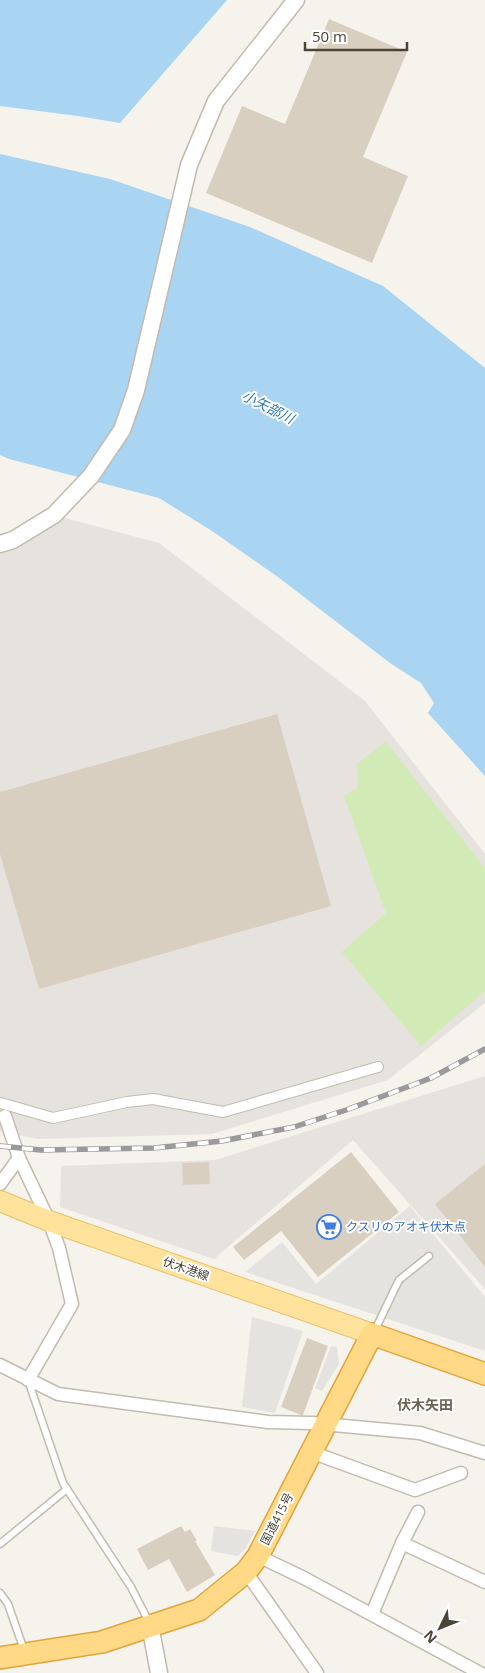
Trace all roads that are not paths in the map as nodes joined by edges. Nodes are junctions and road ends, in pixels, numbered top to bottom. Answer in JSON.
{"nodes":[{"id":1,"x":296,"y":0,"type":"edge"},
{"id":2,"x":0,"y":544,"type":"edge"},
{"id":3,"x":378,"y":1067,"type":"dead end"},
{"id":4,"x":0,"y":1101,"type":"edge"},
{"id":5,"x":5,"y":1116,"type":"joint"},
{"id":6,"x":19,"y":1158,"type":"junction"},
{"id":7,"x":0,"y":1184,"type":"edge"},
{"id":8,"x":0,"y":1201,"type":"edge"},
{"id":9,"x":49,"y":1221,"type":"junction"},
{"id":10,"x":429,"y":1256,"type":"dead end"},
{"id":11,"x":372,"y":1334,"type":"junction"},
{"id":12,"x":0,"y":1365,"type":"edge"},
{"id":13,"x":485,"y":1374,"type":"edge"},
{"id":14,"x":28,"y":1380,"type":"junction"},
{"id":15,"x":326,"y":1424,"type":"junction"},
{"id":16,"x":310,"y":1452,"type":"junction"},
{"id":17,"x":485,"y":1453,"type":"edge"},
{"id":18,"x":461,"y":1473,"type":"dead end"},
{"id":19,"x":67,"y":1489,"type":"junction"},
{"id":20,"x":418,"y":1512,"type":"dead end"},
{"id":21,"x":0,"y":1544,"type":"edge"},
{"id":22,"x":402,"y":1544,"type":"junction"},
{"id":23,"x":252,"y":1564,"type":"junction"},
{"id":24,"x":485,"y":1582,"type":"edge"},
{"id":25,"x":0,"y":1593,"type":"edge"},
{"id":26,"x":372,"y":1614,"type":"junction"},
{"id":27,"x":150,"y":1625,"type":"junction"},
{"id":28,"x":25,"y":1654,"type":"junction"},
{"id":29,"x":0,"y":1658,"type":"edge"},
{"id":30,"x":159,"y":1673,"type":"edge"},
{"id":31,"x":317,"y":1673,"type":"edge"},
{"id":32,"x":480,"y":1673,"type":"edge"}],
"edges":[{"from":1,"to":2,"type":"street"},
{"from":3,"to":4,"type":"street"},
{"from":4,"to":5,"type":"lane"},
{"from":5,"to":6,"type":"street"},
{"from":6,"to":7,"type":"street"},
{"from":6,"to":9,"type":"street"},
{"from":8,"to":9,"type":"main road","name":"伏木港線"},
{"from":9,"to":11,"type":"main road","name":"伏木港線"},
{"from":9,"to":14,"type":"street"},
{"from":10,"to":11,"type":"lane"},
{"from":11,"to":13,"type":"highway"},
{"from":11,"to":15,"type":"highway","name":"国道415号"},
{"from":12,"to":14,"type":"street"},
{"from":14,"to":15,"type":"street"},
{"from":14,"to":19,"type":"lane"},
{"from":15,"to":16,"type":"highway","name":"国道415号"},
{"from":15,"to":17,"type":"street"},
{"from":16,"to":18,"type":"street"},
{"from":16,"to":23,"type":"highway","name":"国道415号"},
{"from":19,"to":21,"type":"lane"},
{"from":19,"to":27,"type":"lane"},
{"from":20,"to":22,"type":"street"},
{"from":22,"to":24,"type":"street"},
{"from":22,"to":26,"type":"street"},
{"from":23,"to":26,"type":"street"},
{"from":23,"to":27,"type":"highway","name":"国道415号"},
{"from":23,"to":31,"type":"street"},
{"from":25,"to":28,"type":"lane"},
{"from":26,"to":32,"type":"street"},
{"from":27,"to":28,"type":"highway","name":"国道415号"},
{"from":27,"to":30,"type":"street"},
{"from":28,"to":29,"type":"highway","name":"国道415号"}]}
